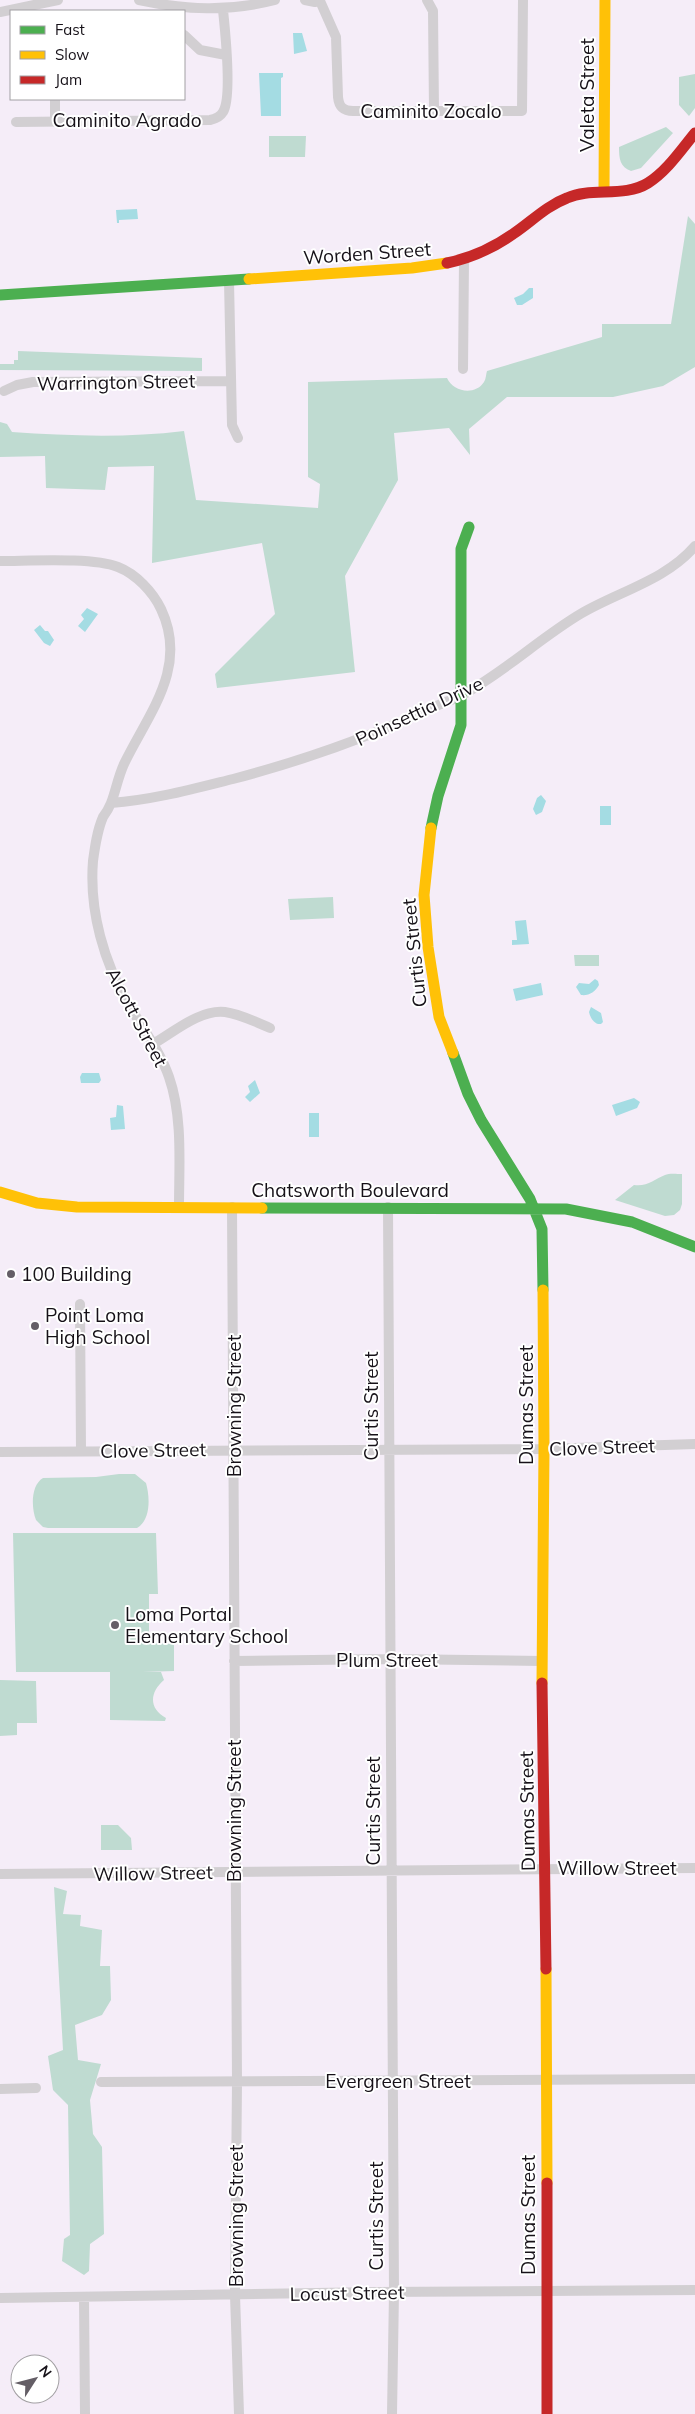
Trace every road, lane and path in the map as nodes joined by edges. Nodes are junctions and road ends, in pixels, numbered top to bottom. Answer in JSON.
{"nodes":[{"id":1,"x":58,"y":0,"type":"edge"},
{"id":2,"x":139,"y":0,"type":"edge"},
{"id":3,"x":275,"y":0,"type":"edge"},
{"id":4,"x":305,"y":0,"type":"edge"},
{"id":5,"x":320,"y":0,"type":"edge"},
{"id":6,"x":427,"y":0,"type":"edge"},
{"id":7,"x":523,"y":0,"type":"edge"},
{"id":8,"x":605,"y":0,"type":"edge"},
{"id":9,"x":43,"y":1,"type":"edge"},
{"id":10,"x":223,"y":10,"type":"junction"},
{"id":11,"x":0,"y":12,"type":"edge"},
{"id":12,"x":185,"y":36,"type":"edge"},
{"id":13,"x":226,"y":55,"type":"junction"},
{"id":14,"x":55,"y":100,"type":"edge"},
{"id":15,"x":434,"y":112,"type":"junction"},
{"id":16,"x":54,"y":120,"type":"junction"},
{"id":17,"x":16,"y":122,"type":"dead end"},
{"id":18,"x":695,"y":133,"type":"edge"},
{"id":19,"x":604,"y":190,"type":"junction"},
{"id":20,"x":464,"y":260,"type":"junction"},
{"id":21,"x":229,"y":280,"type":"junction"},
{"id":22,"x":0,"y":295,"type":"edge"},
{"id":23,"x":463,"y":369,"type":"dead end"},
{"id":24,"x":230,"y":381,"type":"junction"},
{"id":25,"x":4,"y":391,"type":"dead end"},
{"id":26,"x":238,"y":438,"type":"dead end"},
{"id":27,"x":468,"y":527,"type":"dead end"},
{"id":28,"x":695,"y":546,"type":"edge"},
{"id":29,"x":0,"y":561,"type":"edge"},
{"id":30,"x":463,"y":695,"type":"junction"},
{"id":31,"x":111,"y":803,"type":"junction"},
{"id":32,"x":270,"y":1028,"type":"dead end"},
{"id":33,"x":153,"y":1044,"type":"junction"},
{"id":34,"x":0,"y":1192,"type":"edge"},
{"id":35,"x":179,"y":1207,"type":"junction"},
{"id":36,"x":232,"y":1207,"type":"junction"},
{"id":37,"x":388,"y":1207,"type":"junction"},
{"id":38,"x":535,"y":1208,"type":"junction"},
{"id":39,"x":695,"y":1247,"type":"edge"},
{"id":40,"x":80,"y":1304,"type":"dead end"},
{"id":41,"x":695,"y":1444,"type":"edge"},
{"id":42,"x":388,"y":1448,"type":"junction"},
{"id":43,"x":544,"y":1448,"type":"junction"},
{"id":44,"x":234,"y":1450,"type":"junction"},
{"id":45,"x":81,"y":1451,"type":"junction"},
{"id":46,"x":0,"y":1452,"type":"edge"},
{"id":47,"x":391,"y":1659,"type":"junction"},
{"id":48,"x":234,"y":1661,"type":"junction"},
{"id":49,"x":541,"y":1661,"type":"junction"},
{"id":50,"x":695,"y":1868,"type":"edge"},
{"id":51,"x":546,"y":1869,"type":"junction"},
{"id":52,"x":391,"y":1870,"type":"junction"},
{"id":53,"x":234,"y":1872,"type":"junction"},
{"id":54,"x":0,"y":1874,"type":"edge"},
{"id":55,"x":695,"y":2079,"type":"edge"},
{"id":56,"x":546,"y":2080,"type":"junction"},
{"id":57,"x":393,"y":2081,"type":"junction"},
{"id":58,"x":101,"y":2082,"type":"dead end"},
{"id":59,"x":237,"y":2082,"type":"junction"},
{"id":60,"x":36,"y":2088,"type":"dead end"},
{"id":61,"x":0,"y":2089,"type":"edge"},
{"id":62,"x":695,"y":2290,"type":"edge"},
{"id":63,"x":546,"y":2291,"type":"junction"},
{"id":64,"x":394,"y":2292,"type":"junction"},
{"id":65,"x":235,"y":2295,"type":"junction"},
{"id":66,"x":84,"y":2297,"type":"junction"},
{"id":67,"x":0,"y":2298,"type":"edge"},
{"id":68,"x":85,"y":2414,"type":"edge"},
{"id":69,"x":238,"y":2414,"type":"edge"},
{"id":70,"x":392,"y":2414,"type":"edge"},
{"id":71,"x":546,"y":2414,"type":"edge"}],
"edges":[{"from":1,"to":9,"type":"street"},
{"from":2,"to":10,"type":"street"},
{"from":3,"to":10,"type":"street"},
{"from":4,"to":5,"type":"street"},
{"from":5,"to":15,"type":"street","name":"Caminito Zocalo"},
{"from":6,"to":15,"type":"street"},
{"from":7,"to":15,"type":"street","name":"Caminito Zocalo"},
{"from":8,"to":19,"type":"street","name":"Valeta Street"},
{"from":9,"to":11,"type":"street"},
{"from":10,"to":13,"type":"street","name":"Caminito Agrado"},
{"from":12,"to":13,"type":"street"},
{"from":13,"to":16,"type":"street","name":"Caminito Agrado"},
{"from":14,"to":16,"type":"street"},
{"from":16,"to":17,"type":"street","name":"Caminito Agrado"},
{"from":18,"to":19,"type":"street","name":"Worden Street"},
{"from":19,"to":20,"type":"street","name":"Worden Street"},
{"from":20,"to":21,"type":"street","name":"Worden Street"},
{"from":20,"to":23,"type":"street"},
{"from":21,"to":22,"type":"street","name":"Worden Street"},
{"from":21,"to":24,"type":"street"},
{"from":24,"to":25,"type":"street","name":"Warrington Street"},
{"from":24,"to":26,"type":"street"},
{"from":27,"to":30,"type":"street","name":"Curtis Street"},
{"from":28,"to":30,"type":"street","name":"Poinsettia Drive"},
{"from":29,"to":31,"type":"street","name":"Alcott Street"},
{"from":30,"to":31,"type":"street","name":"Poinsettia Drive"},
{"from":30,"to":38,"type":"street","name":"Curtis Street"},
{"from":31,"to":33,"type":"street","name":"Alcott Street"},
{"from":32,"to":33,"type":"street"},
{"from":33,"to":35,"type":"street","name":"Alcott Street"},
{"from":34,"to":35,"type":"street","name":"Chatsworth Boulevard"},
{"from":35,"to":36,"type":"street","name":"Chatsworth Boulevard"},
{"from":36,"to":37,"type":"street","name":"Chatsworth Boulevard"},
{"from":36,"to":44,"type":"street","name":"Browning Street"},
{"from":37,"to":38,"type":"street","name":"Chatsworth Boulevard"},
{"from":37,"to":42,"type":"street","name":"Curtis Street"},
{"from":38,"to":39,"type":"street","name":"Chatsworth Boulevard"},
{"from":38,"to":43,"type":"street","name":"Dumas Street"},
{"from":40,"to":45,"type":"street"},
{"from":41,"to":43,"type":"street","name":"Clove Street"},
{"from":42,"to":43,"type":"street","name":"Clove Street"},
{"from":42,"to":44,"type":"street","name":"Clove Street"},
{"from":42,"to":47,"type":"street","name":"Curtis Street"},
{"from":43,"to":49,"type":"street","name":"Dumas Street"},
{"from":44,"to":45,"type":"street","name":"Clove Street"},
{"from":44,"to":48,"type":"street","name":"Browning Street"},
{"from":45,"to":46,"type":"street","name":"Clove Street"},
{"from":47,"to":48,"type":"street","name":"Plum Street"},
{"from":47,"to":49,"type":"street","name":"Plum Street"},
{"from":47,"to":52,"type":"street","name":"Curtis Street"},
{"from":48,"to":53,"type":"street","name":"Browning Street"},
{"from":49,"to":51,"type":"street","name":"Dumas Street"},
{"from":50,"to":51,"type":"street","name":"Willow Street"},
{"from":51,"to":52,"type":"street","name":"Willow Street"},
{"from":51,"to":56,"type":"street","name":"Dumas Street"},
{"from":52,"to":53,"type":"street","name":"Willow Street"},
{"from":52,"to":57,"type":"street","name":"Curtis Street"},
{"from":53,"to":54,"type":"street","name":"Willow Street"},
{"from":53,"to":59,"type":"street","name":"Browning Street"},
{"from":55,"to":56,"type":"street","name":"Evergreen Street"},
{"from":56,"to":57,"type":"street","name":"Evergreen Street"},
{"from":56,"to":63,"type":"street","name":"Dumas Street"},
{"from":57,"to":59,"type":"street","name":"Evergreen Street"},
{"from":57,"to":64,"type":"street","name":"Curtis Street"},
{"from":58,"to":59,"type":"street","name":"Evergreen Street"},
{"from":59,"to":65,"type":"street","name":"Browning Street"},
{"from":60,"to":61,"type":"street"},
{"from":62,"to":63,"type":"street","name":"Locust Street"},
{"from":63,"to":64,"type":"street","name":"Locust Street"},
{"from":63,"to":71,"type":"street","name":"Dumas Street"},
{"from":64,"to":65,"type":"street","name":"Locust Street"},
{"from":64,"to":70,"type":"street","name":"Curtis Street"},
{"from":65,"to":66,"type":"street","name":"Locust Street"},
{"from":65,"to":69,"type":"street","name":"Browning Street"},
{"from":66,"to":67,"type":"street","name":"Locust Street"},
{"from":66,"to":68,"type":"street"}]}
